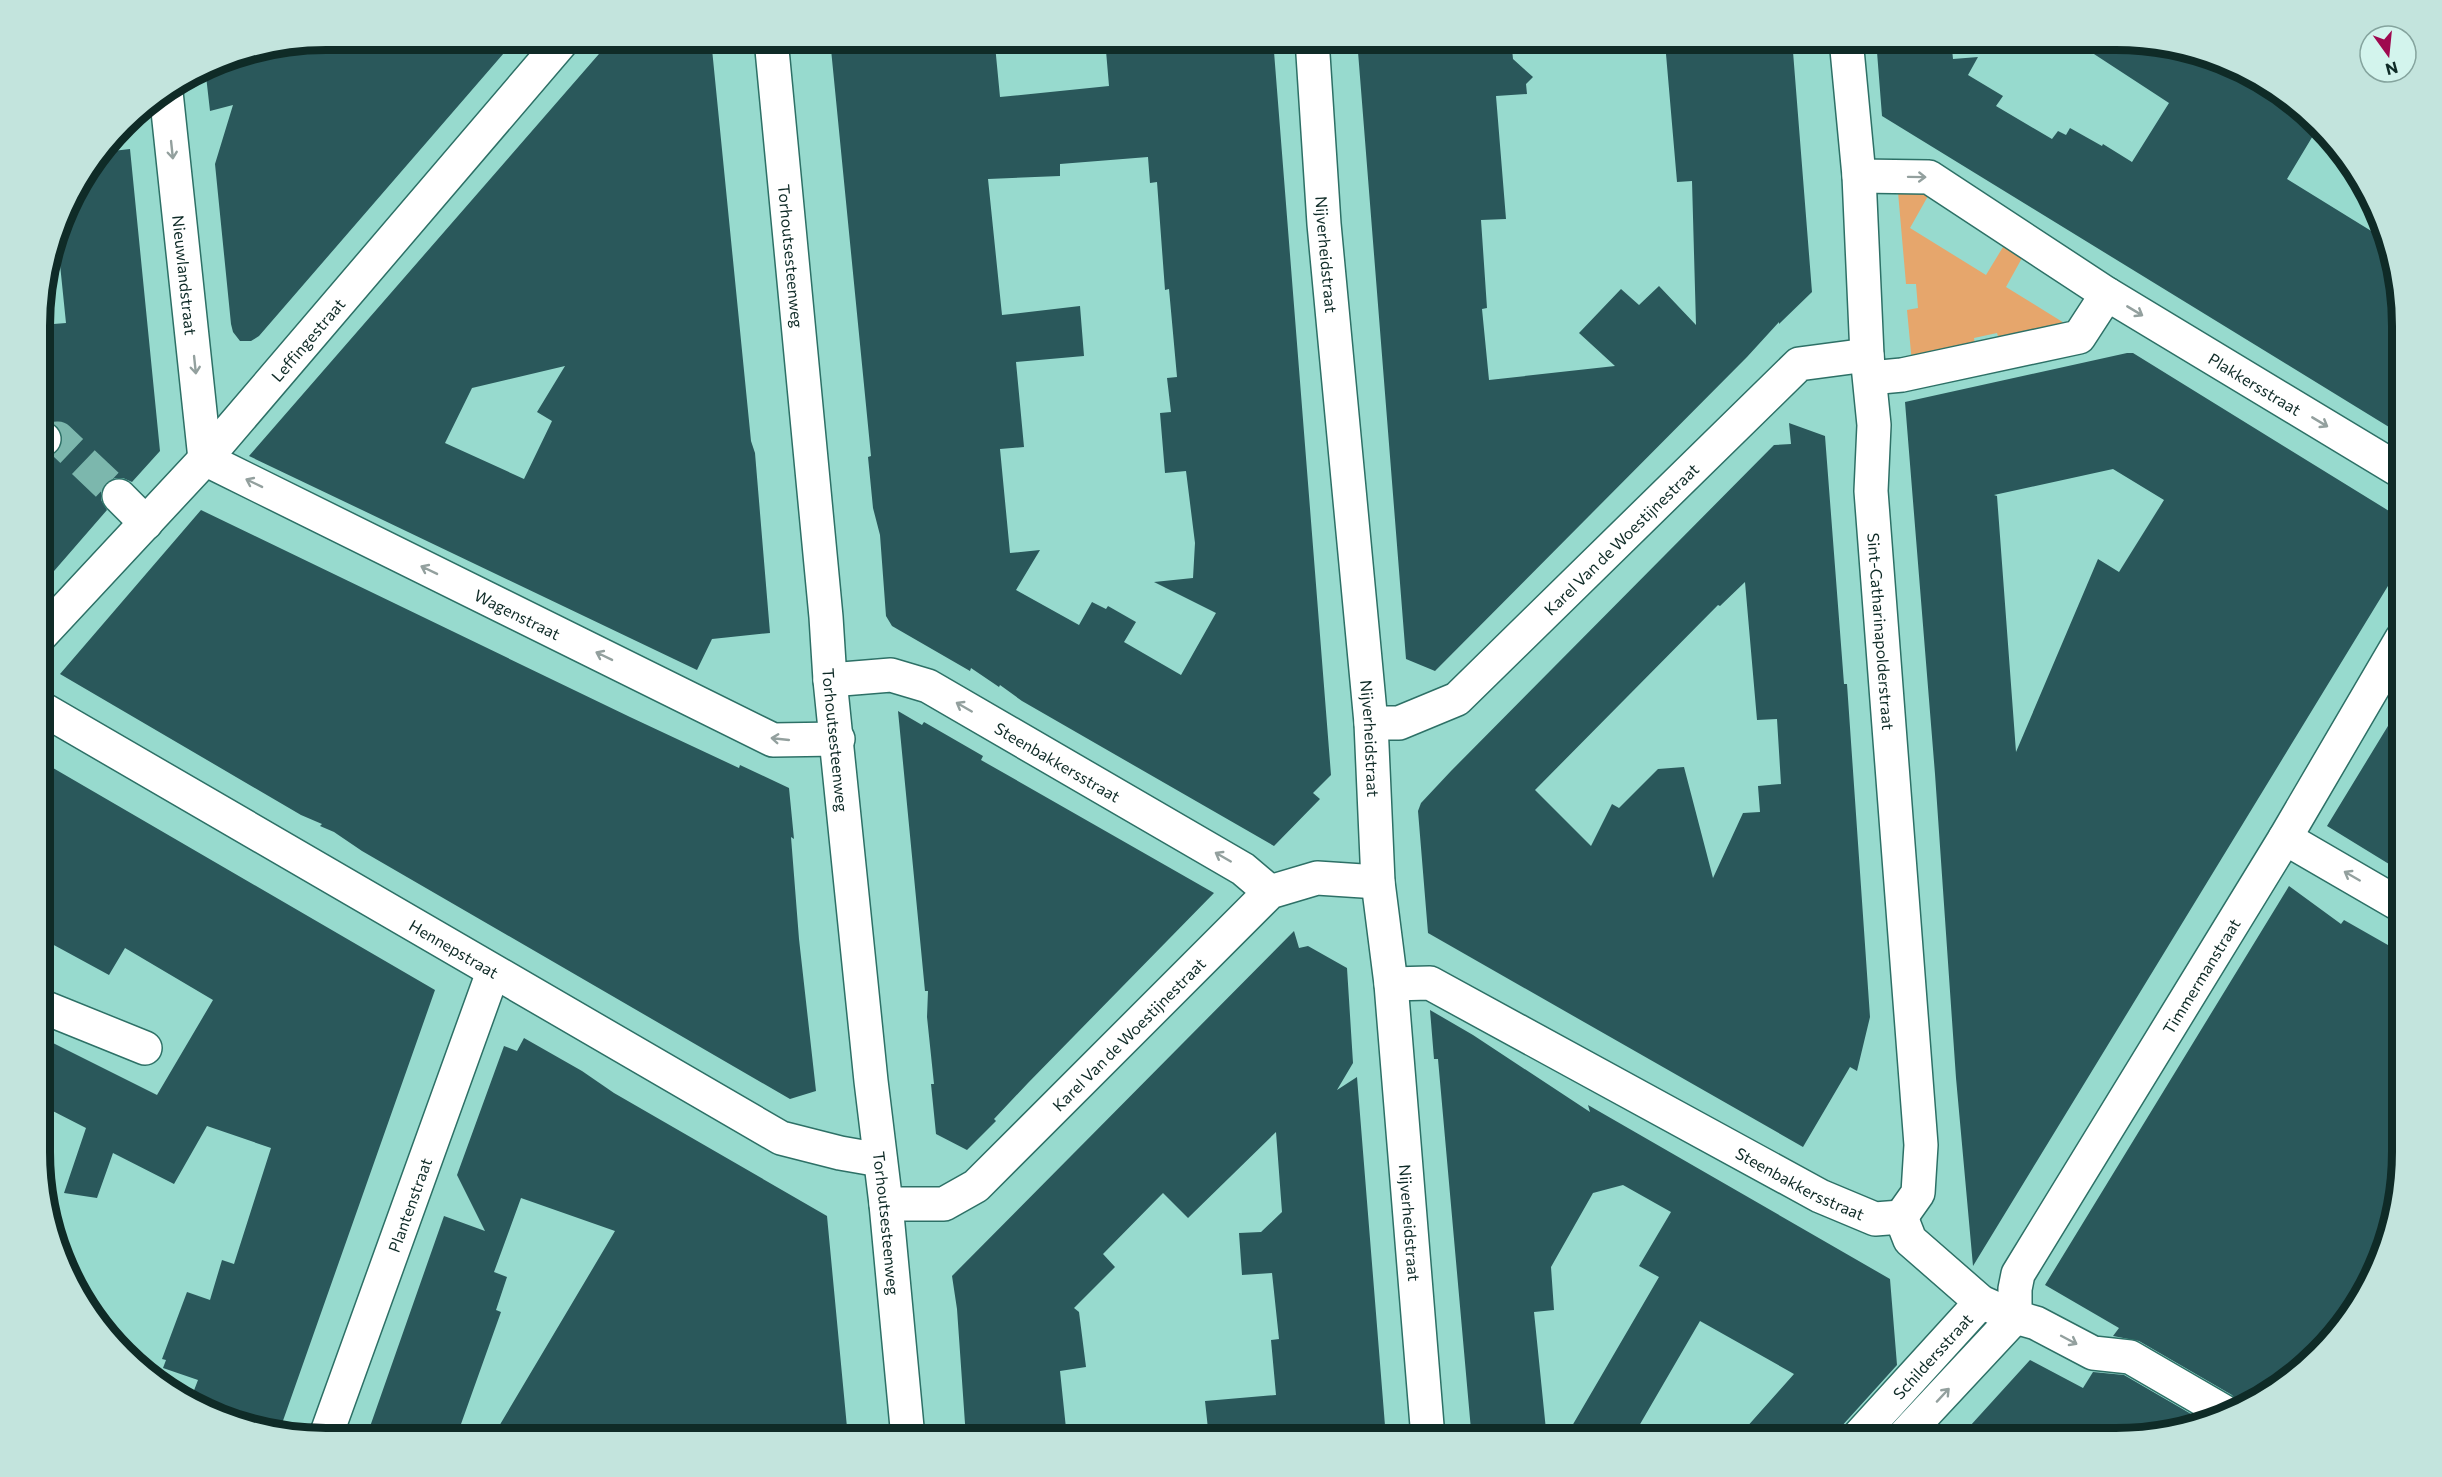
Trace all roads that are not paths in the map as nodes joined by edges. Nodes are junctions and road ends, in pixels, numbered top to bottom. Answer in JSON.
{"nodes":[{"id":1,"x":555,"y":50,"type":"edge"},
{"id":2,"x":772,"y":50,"type":"edge"},
{"id":3,"x":1313,"y":50,"type":"edge"},
{"id":4,"x":1847,"y":50,"type":"edge"},
{"id":5,"x":167,"y":99,"type":"edge"},
{"id":6,"x":1859,"y":176,"type":"junction"},
{"id":7,"x":2107,"y":294,"type":"junction"},
{"id":8,"x":1869,"y":366,"type":"junction"},
{"id":9,"x":205,"y":459,"type":"junction"},
{"id":10,"x":2392,"y":466,"type":"edge"},
{"id":11,"x":119,"y":496,"type":"tunnel mouth"},
{"id":12,"x":146,"y":523,"type":"junction"},
{"id":13,"x":50,"y":625,"type":"edge"},
{"id":14,"x":2392,"y":655,"type":"edge"},
{"id":15,"x":830,"y":680,"type":"junction"},
{"id":16,"x":50,"y":713,"type":"edge"},
{"id":17,"x":1371,"y":723,"type":"junction"},
{"id":18,"x":838,"y":739,"type":"junction"},
{"id":19,"x":2286,"y":838,"type":"junction"},
{"id":20,"x":1378,"y":882,"type":"junction"},
{"id":21,"x":1270,"y":892,"type":"junction"},
{"id":22,"x":2392,"y":900,"type":"edge"},
{"id":23,"x":493,"y":972,"type":"junction"},
{"id":24,"x":1391,"y":984,"type":"junction"},
{"id":25,"x":50,"y":1010,"type":"edge"},
{"id":26,"x":146,"y":1048,"type":"dead end"},
{"id":27,"x":880,"y":1160,"type":"junction"},
{"id":28,"x":886,"y":1204,"type":"junction"},
{"id":29,"x":1901,"y":1217,"type":"junction"},
{"id":30,"x":1981,"y":1302,"type":"junction"},
{"id":31,"x":2015,"y":1317,"type":"junction"},
{"id":32,"x":2218,"y":1408,"type":"edge"},
{"id":33,"x":329,"y":1428,"type":"edge"},
{"id":34,"x":907,"y":1428,"type":"edge"},
{"id":35,"x":1427,"y":1428,"type":"edge"},
{"id":36,"x":1866,"y":1428,"type":"edge"},
{"id":37,"x":1912,"y":1428,"type":"edge"}],
"edges":[{"from":1,"to":9,"type":"street","name":"Leffingestraat"},
{"from":2,"to":15,"type":"street","name":"Torhoutsesteenweg"},
{"from":3,"to":17,"type":"street","name":"Nijverheidstraat"},
{"from":4,"to":6,"type":"street","name":"Sint-Catharinapolderstraat"},
{"from":5,"to":9,"type":"street","name":"Nieuwlandstraat","one_way":true},
{"from":6,"to":7,"type":"street","name":"Plakkersstraat","one_way":true},
{"from":6,"to":8,"type":"street","name":"Sint-Catharinapolderstraat"},
{"from":7,"to":8,"type":"street"},
{"from":7,"to":10,"type":"street","name":"Plakkersstraat","one_way":true},
{"from":8,"to":17,"type":"street","name":"Karel Van de Woestijnestraat"},
{"from":8,"to":29,"type":"street","name":"Sint-Catharinapolderstraat"},
{"from":9,"to":12,"type":"street","name":"Leffingestraat"},
{"from":18,"to":9,"type":"street","name":"Wagenstraat","one_way":true},
{"from":11,"to":12,"type":"street"},
{"from":12,"to":13,"type":"street","name":"Leffingestraat"},
{"from":14,"to":19,"type":"street","name":"Timmermanstraat"},
{"from":15,"to":18,"type":"street","name":"Torhoutsesteenweg"},
{"from":21,"to":15,"type":"street","name":"Steenbakkersstraat","one_way":true},
{"from":16,"to":23,"type":"street","name":"Hennepstraat"},
{"from":17,"to":20,"type":"street","name":"Nijverheidstraat"},
{"from":18,"to":27,"type":"street","name":"Torhoutsesteenweg"},
{"from":22,"to":19,"type":"street","one_way":true},
{"from":19,"to":31,"type":"street","name":"Timmermanstraat"},
{"from":20,"to":21,"type":"street","name":"Karel Van de Woestijnestraat"},
{"from":20,"to":24,"type":"street","name":"Nijverheidstraat"},
{"from":21,"to":28,"type":"street","name":"Karel Van de Woestijnestraat"},
{"from":23,"to":27,"type":"street","name":"Hennepstraat"},
{"from":23,"to":33,"type":"street","name":"Plantenstraat"},
{"from":24,"to":29,"type":"street","name":"Steenbakkersstraat"},
{"from":24,"to":35,"type":"street","name":"Nijverheidstraat"},
{"from":25,"to":26,"type":"street"},
{"from":27,"to":28,"type":"street","name":"Torhoutsesteenweg"},
{"from":28,"to":34,"type":"street","name":"Torhoutsesteenweg"},
{"from":29,"to":30,"type":"street"},
{"from":30,"to":31,"type":"street"},
{"from":30,"to":36,"type":"street","name":"Schildersstraat"},
{"from":31,"to":32,"type":"street","one_way":true},
{"from":37,"to":31,"type":"street","name":"Schildersstraat","one_way":true}]}
